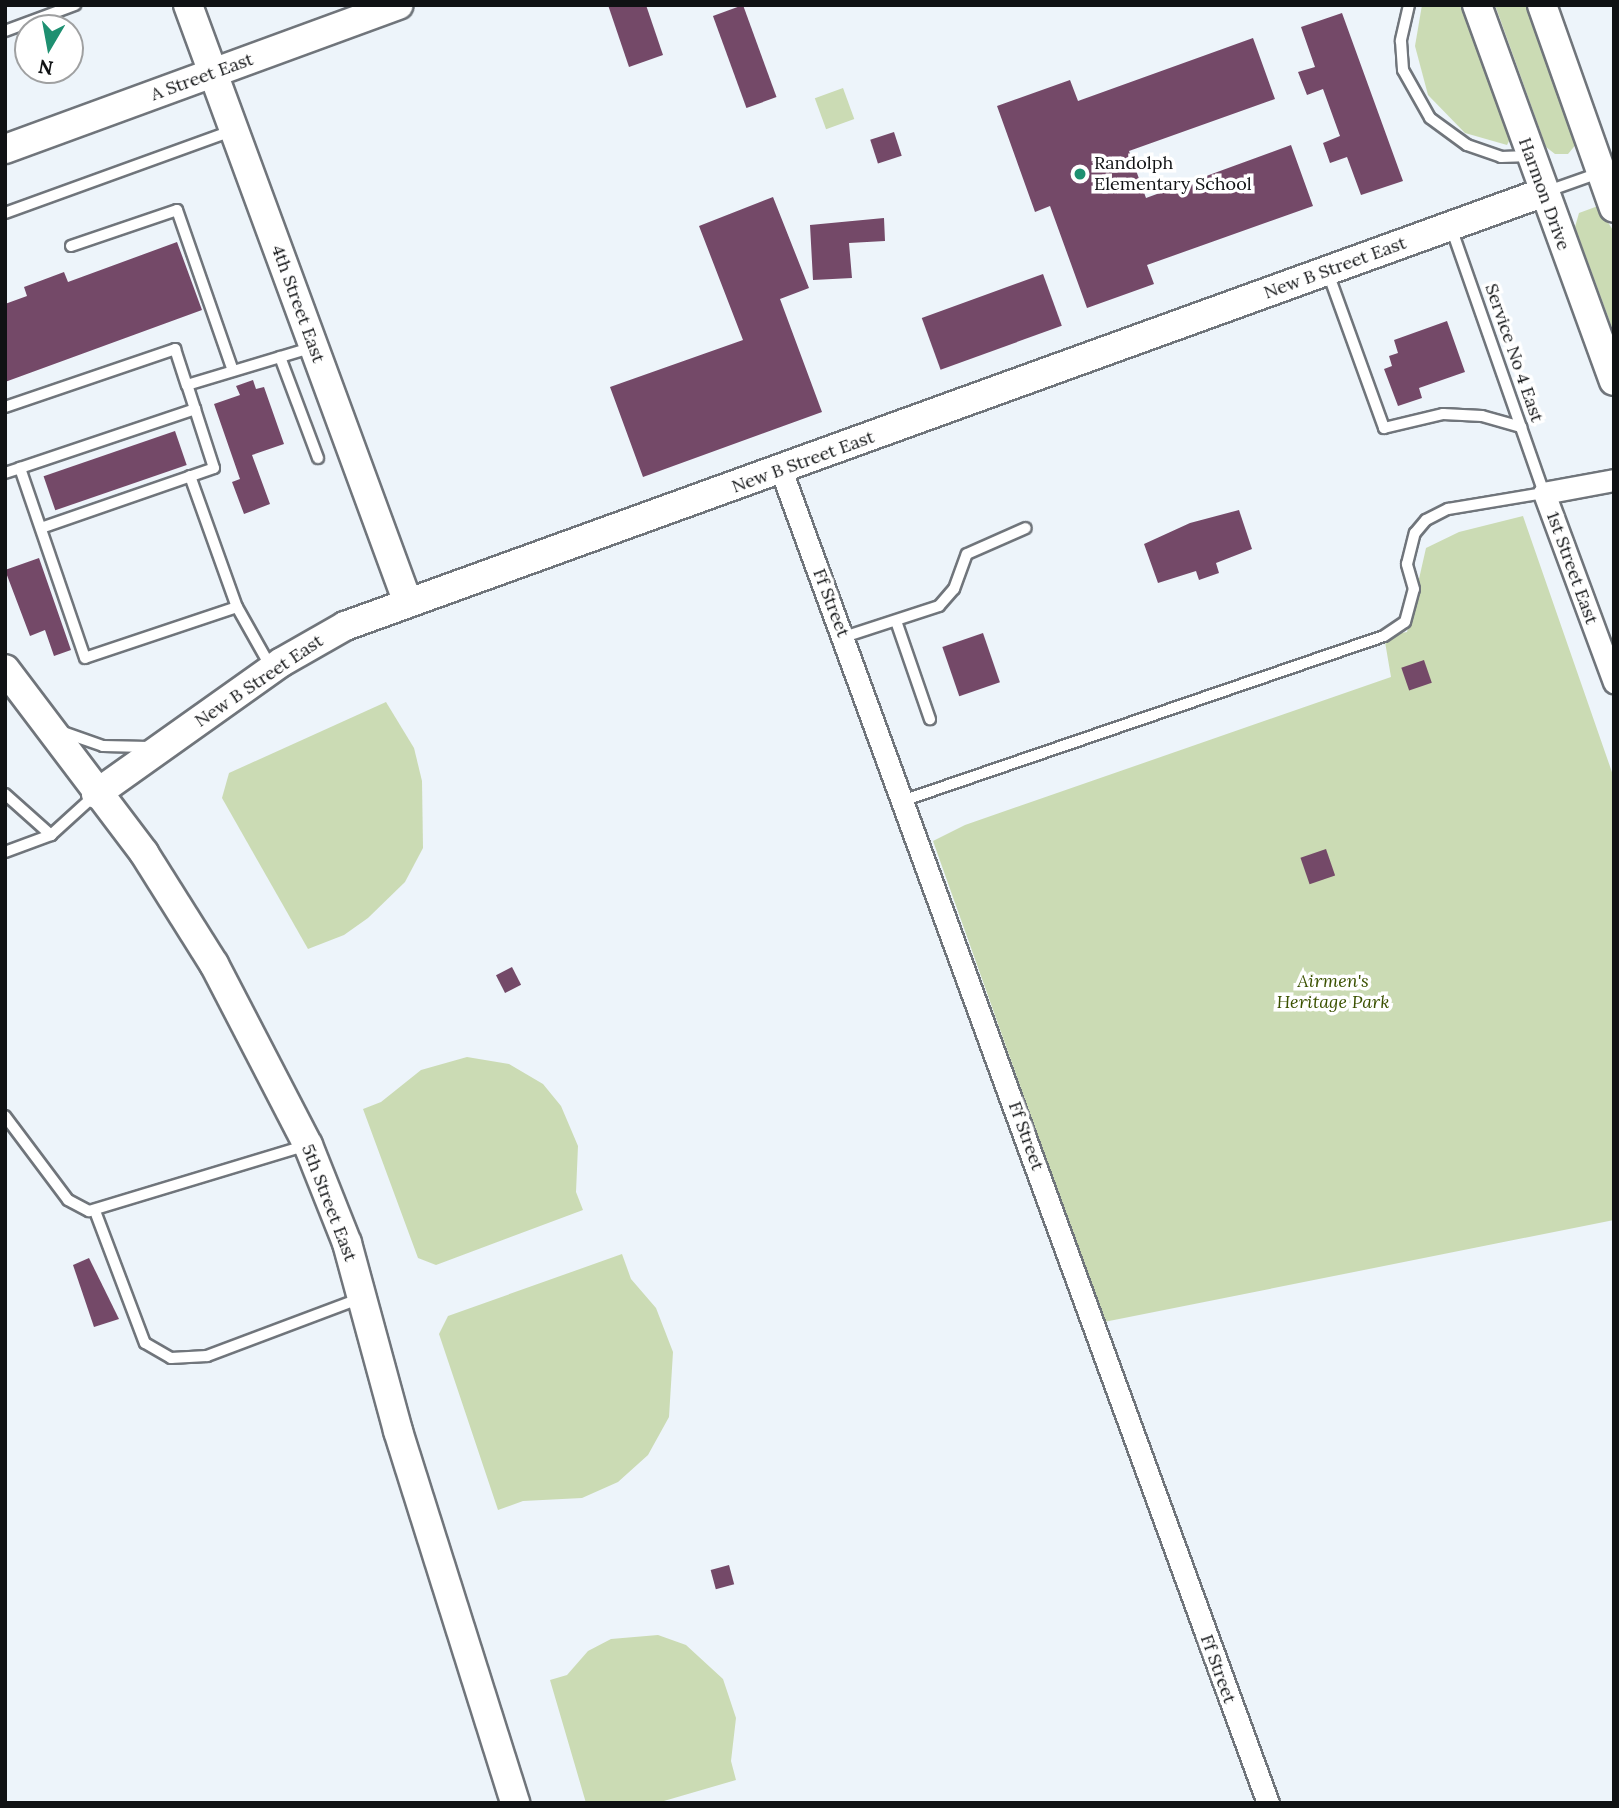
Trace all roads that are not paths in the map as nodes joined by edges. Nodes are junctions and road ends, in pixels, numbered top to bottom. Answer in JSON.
{"nodes":[{"id":1,"x":75,"y":5,"type":"edge"},
{"id":2,"x":188,"y":5,"type":"edge"},
{"id":3,"x":399,"y":5,"type":"edge"},
{"id":4,"x":1409,"y":5,"type":"edge"},
{"id":5,"x":1477,"y":5,"type":"edge"},
{"id":6,"x":1542,"y":5,"type":"edge"},
{"id":7,"x":5,"y":30,"type":"edge"},
{"id":8,"x":213,"y":73,"type":"junction"},
{"id":9,"x":234,"y":130,"type":"junction"},
{"id":10,"x":5,"y":149,"type":"edge"},
{"id":11,"x":1530,"y":156,"type":"junction"},
{"id":12,"x":1607,"y":170,"type":"edge"},
{"id":13,"x":1542,"y":193,"type":"junction"},
{"id":14,"x":1614,"y":208,"type":"edge"},
{"id":15,"x":5,"y":213,"type":"edge"},
{"id":16,"x":1451,"y":226,"type":"junction"},
{"id":17,"x":71,"y":246,"type":"dead end"},
{"id":18,"x":1327,"y":271,"type":"junction"},
{"id":19,"x":314,"y":347,"type":"junction"},
{"id":20,"x":280,"y":357,"type":"junction"},
{"id":21,"x":233,"y":371,"type":"junction"},
{"id":22,"x":1614,"y":381,"type":"edge"},
{"id":23,"x":187,"y":385,"type":"junction"},
{"id":24,"x":5,"y":407,"type":"edge"},
{"id":25,"x":195,"y":410,"type":"junction"},
{"id":26,"x":1521,"y":427,"type":"junction"},
{"id":27,"x":318,"y":458,"type":"dead end"},
{"id":28,"x":20,"y":468,"type":"junction"},
{"id":29,"x":781,"y":470,"type":"junction"},
{"id":30,"x":5,"y":473,"type":"edge"},
{"id":31,"x":190,"y":476,"type":"junction"},
{"id":32,"x":1614,"y":480,"type":"edge"},
{"id":33,"x":1544,"y":493,"type":"junction"},
{"id":34,"x":41,"y":528,"type":"junction"},
{"id":35,"x":1026,"y":528,"type":"dead end"},
{"id":36,"x":408,"y":603,"type":"junction"},
{"id":37,"x":237,"y":607,"type":"junction"},
{"id":38,"x":896,"y":621,"type":"junction"},
{"id":39,"x":844,"y":637,"type":"junction"},
{"id":40,"x":5,"y":668,"type":"edge"},
{"id":41,"x":272,"y":669,"type":"junction"},
{"id":42,"x":1614,"y":682,"type":"edge"},
{"id":43,"x":930,"y":719,"type":"dead end"},
{"id":44,"x":44,"y":723,"type":"junction"},
{"id":45,"x":165,"y":745,"type":"junction"},
{"id":46,"x":5,"y":794,"type":"edge"},
{"id":47,"x":96,"y":794,"type":"junction"},
{"id":48,"x":905,"y":800,"type":"junction"},
{"id":49,"x":51,"y":835,"type":"junction"},
{"id":50,"x":5,"y":852,"type":"edge"},
{"id":51,"x":5,"y":1116,"type":"edge"},
{"id":52,"x":308,"y":1145,"type":"junction"},
{"id":53,"x":95,"y":1211,"type":"junction"},
{"id":54,"x":363,"y":1297,"type":"junction"},
{"id":55,"x":515,"y":1803,"type":"edge"},
{"id":56,"x":1268,"y":1803,"type":"edge"}],
"edges":[{"from":1,"to":7,"type":"lane"},
{"from":2,"to":8,"type":"street","name":"4th Street East"},
{"from":3,"to":8,"type":"street","name":"A Street East"},
{"from":4,"to":11,"type":"lane"},
{"from":5,"to":11,"type":"street","name":"Harmon Drive"},
{"from":6,"to":12,"type":"street"},
{"from":8,"to":9,"type":"street","name":"4th Street East"},
{"from":8,"to":10,"type":"street","name":"A Street East"},
{"from":9,"to":15,"type":"lane"},
{"from":9,"to":19,"type":"street","name":"4th Street East"},
{"from":11,"to":13,"type":"street","name":"Harmon Drive"},
{"from":12,"to":13,"type":"lane"},
{"from":12,"to":14,"type":"street"},
{"from":13,"to":16,"type":"street","name":"New B Street East"},
{"from":13,"to":22,"type":"street","name":"Harmon Drive"},
{"from":16,"to":18,"type":"street","name":"New B Street East"},
{"from":16,"to":26,"type":"lane","name":"Service No 4 East"},
{"from":17,"to":21,"type":"lane"},
{"from":18,"to":26,"type":"lane"},
{"from":18,"to":29,"type":"street","name":"New B Street East"},
{"from":19,"to":20,"type":"lane"},
{"from":19,"to":36,"type":"street","name":"4th Street East"},
{"from":20,"to":21,"type":"lane"},
{"from":20,"to":27,"type":"lane"},
{"from":21,"to":23,"type":"lane"},
{"from":23,"to":24,"type":"lane"},
{"from":23,"to":25,"type":"lane"},
{"from":25,"to":28,"type":"lane"},
{"from":25,"to":31,"type":"lane"},
{"from":26,"to":33,"type":"lane","name":"Service No 4 East"},
{"from":28,"to":30,"type":"lane"},
{"from":28,"to":34,"type":"lane"},
{"from":29,"to":36,"type":"street","name":"New B Street East"},
{"from":29,"to":39,"type":"street","name":"Ff Street"},
{"from":31,"to":34,"type":"lane"},
{"from":31,"to":37,"type":"lane"},
{"from":32,"to":33,"type":"street"},
{"from":33,"to":42,"type":"street","name":"1st Street East"},
{"from":33,"to":48,"type":"lane"},
{"from":34,"to":37,"type":"lane"},
{"from":35,"to":38,"type":"lane"},
{"from":36,"to":41,"type":"street","name":"New B Street East"},
{"from":37,"to":41,"type":"lane"},
{"from":38,"to":39,"type":"lane"},
{"from":38,"to":43,"type":"lane"},
{"from":39,"to":48,"type":"street","name":"Ff Street"},
{"from":40,"to":44,"type":"street","name":"5th Street East"},
{"from":41,"to":45,"type":"street","name":"New B Street East"},
{"from":44,"to":45,"type":"lane"},
{"from":44,"to":47,"type":"street","name":"5th Street East"},
{"from":45,"to":47,"type":"street","name":"New B Street East"},
{"from":46,"to":49,"type":"lane"},
{"from":47,"to":49,"type":"lane"},
{"from":47,"to":52,"type":"street","name":"5th Street East"},
{"from":48,"to":56,"type":"street","name":"Ff Street"},
{"from":49,"to":50,"type":"lane"},
{"from":51,"to":53,"type":"lane"},
{"from":52,"to":53,"type":"lane"},
{"from":52,"to":54,"type":"street","name":"5th Street East"},
{"from":53,"to":54,"type":"lane"},
{"from":54,"to":55,"type":"street","name":"5th Street East"}]}
